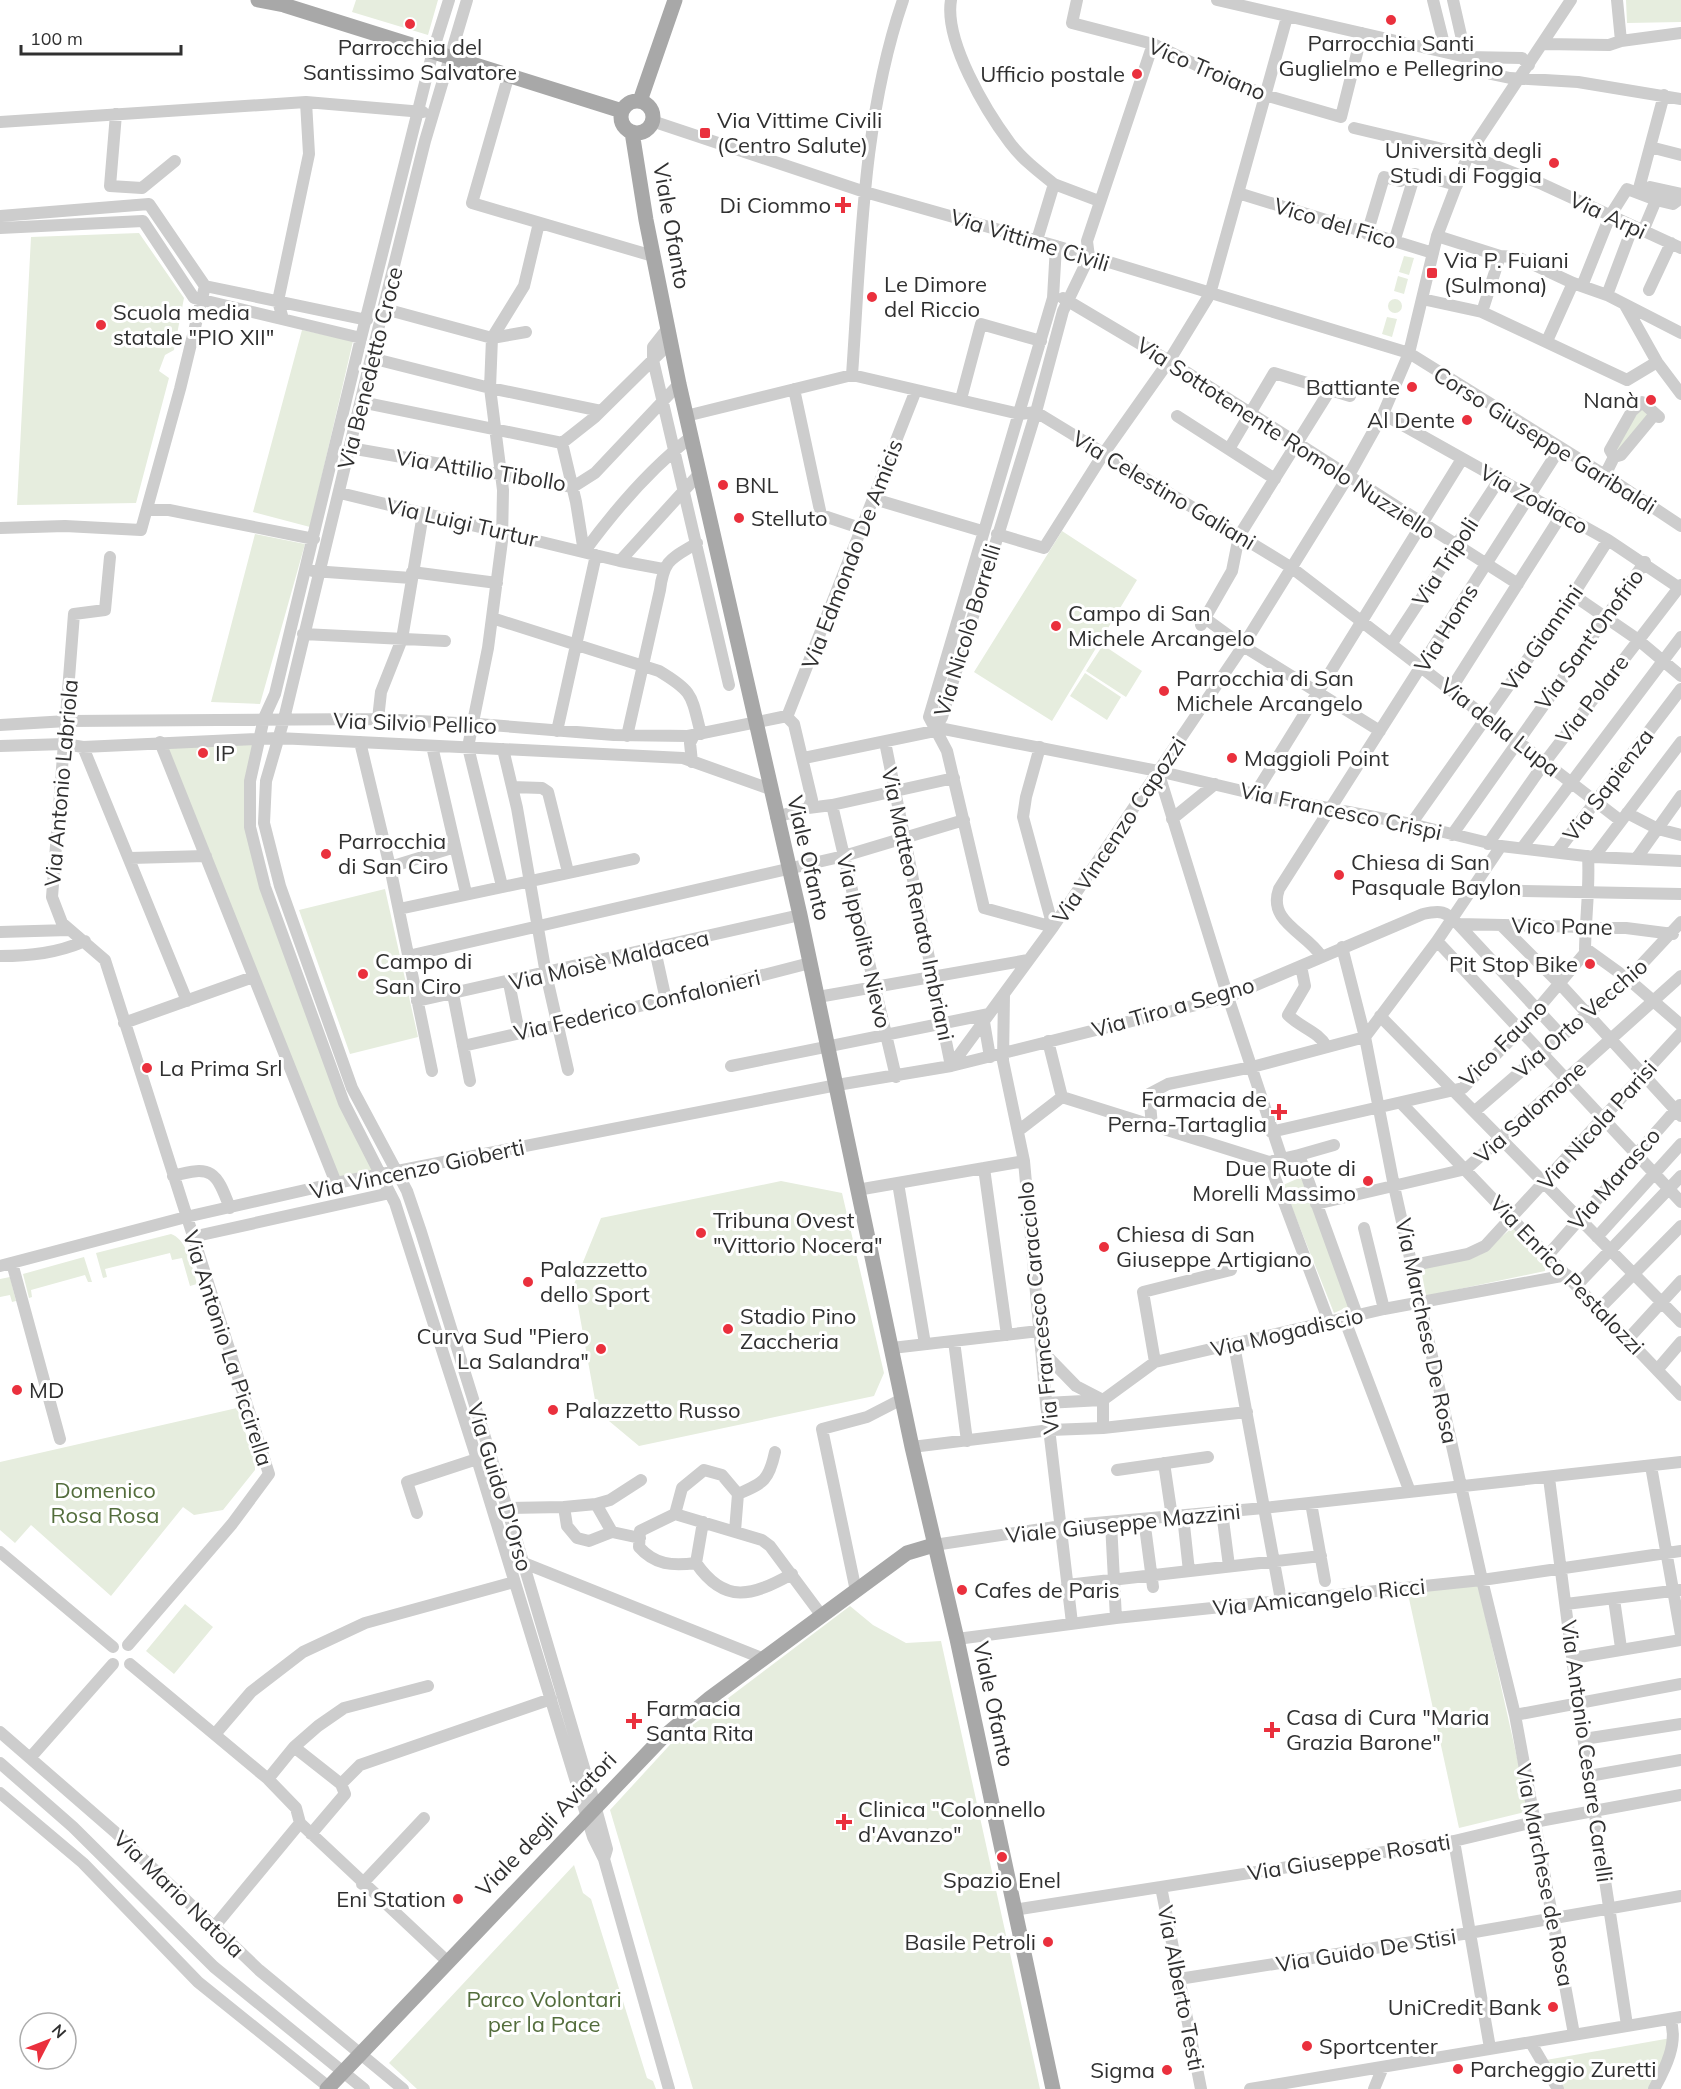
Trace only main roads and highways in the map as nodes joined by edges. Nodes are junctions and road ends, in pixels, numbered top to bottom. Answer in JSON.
{"nodes":[{"id":1,"x":258,"y":0,"type":"edge"},
{"id":2,"x":675,"y":0,"type":"edge"},
{"id":3,"x":280,"y":2,"type":"edge"},
{"id":4,"x":640,"y":101,"type":"junction"},
{"id":5,"x":622,"y":111,"type":"junction"},
{"id":6,"x":632,"y":132,"type":"junction"},
{"id":7,"x":934,"y":1545,"type":"junction"},
{"id":8,"x":329,"y":2088,"type":"edge"},
{"id":9,"x":1053,"y":2089,"type":"edge"}],
"edges":[{"from":1,"to":3,"type":"main road"},
{"from":2,"to":4,"type":"main road"},
{"from":3,"to":5,"type":"main road"},
{"from":4,"to":5,"type":"main road"},
{"from":4,"to":6,"type":"main road"},
{"from":5,"to":6,"type":"main road"},
{"from":6,"to":7,"type":"main road","name":"Viale Ofanto"},
{"from":7,"to":8,"type":"main road","name":"Viale degli Aviatori"},
{"from":7,"to":9,"type":"main road","name":"Viale Ofanto"}]}
